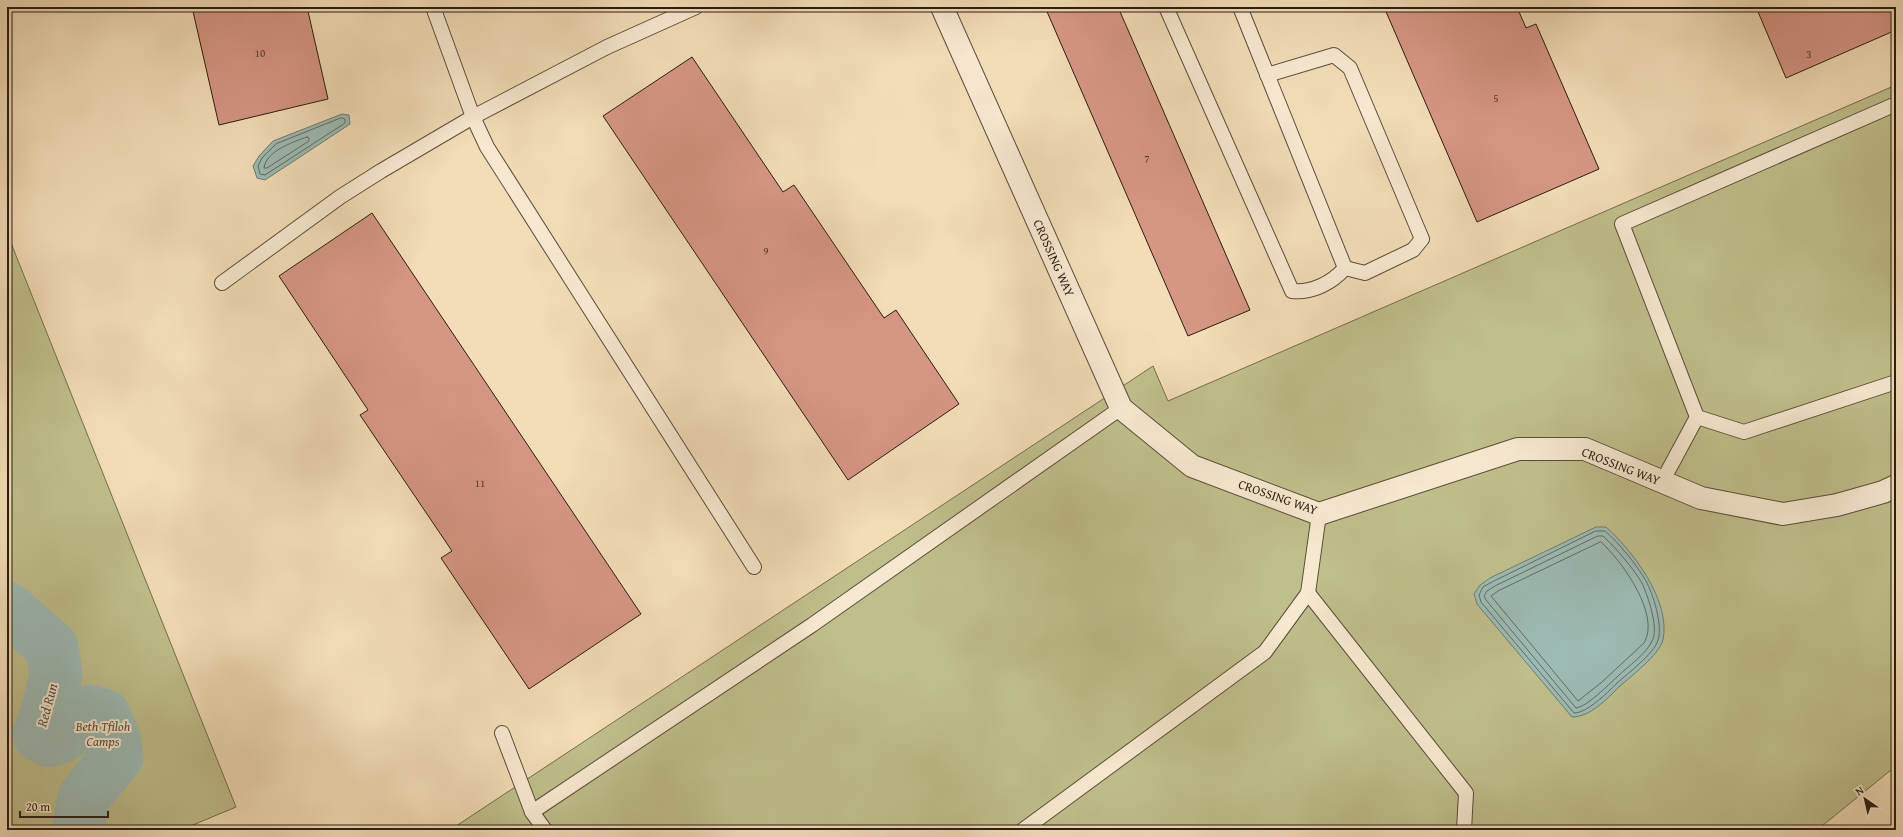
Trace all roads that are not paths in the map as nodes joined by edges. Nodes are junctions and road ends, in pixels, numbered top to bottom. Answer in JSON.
{"nodes":[{"id":1,"x":432,"y":7,"type":"edge"},
{"id":2,"x":696,"y":7,"type":"edge"},
{"id":3,"x":942,"y":7,"type":"edge"},
{"id":4,"x":1166,"y":7,"type":"edge"},
{"id":5,"x":1240,"y":7,"type":"edge"},
{"id":6,"x":1268,"y":75,"type":"junction"},
{"id":7,"x":1896,"y":104,"type":"edge"},
{"id":8,"x":473,"y":117,"type":"junction"},
{"id":9,"x":1345,"y":268,"type":"junction"},
{"id":10,"x":222,"y":283,"type":"dead end"},
{"id":11,"x":1896,"y":382,"type":"edge"},
{"id":12,"x":1121,"y":408,"type":"junction"},
{"id":13,"x":1697,"y":417,"type":"junction"},
{"id":14,"x":1662,"y":482,"type":"junction"},
{"id":15,"x":1896,"y":486,"type":"edge"},
{"id":16,"x":1319,"y":514,"type":"junction"},
{"id":17,"x":754,"y":567,"type":"dead end"},
{"id":18,"x":1308,"y":593,"type":"junction"},
{"id":19,"x":502,"y":733,"type":"dead end"},
{"id":20,"x":532,"y":812,"type":"junction"},
{"id":21,"x":545,"y":830,"type":"edge"},
{"id":22,"x":1023,"y":830,"type":"edge"},
{"id":23,"x":1464,"y":830,"type":"edge"}],
"edges":[{"from":1,"to":8,"type":"lane"},
{"from":2,"to":8,"type":"lane"},
{"from":3,"to":12,"type":"street","name":"CROSSING WAY"},
{"from":4,"to":9,"type":"lane"},
{"from":5,"to":6,"type":"lane"},
{"from":6,"to":9,"type":"lane"},
{"from":6,"to":9,"type":"lane"},
{"from":7,"to":13,"type":"lane"},
{"from":8,"to":10,"type":"lane"},
{"from":8,"to":17,"type":"lane"},
{"from":11,"to":13,"type":"lane"},
{"from":12,"to":16,"type":"street","name":"CROSSING WAY"},
{"from":12,"to":20,"type":"lane"},
{"from":13,"to":14,"type":"lane"},
{"from":14,"to":15,"type":"street","name":"CROSSING WAY"},
{"from":14,"to":16,"type":"street","name":"CROSSING WAY"},
{"from":16,"to":18,"type":"lane"},
{"from":18,"to":22,"type":"lane"},
{"from":18,"to":23,"type":"lane"},
{"from":19,"to":20,"type":"lane"},
{"from":20,"to":21,"type":"lane"}]}
